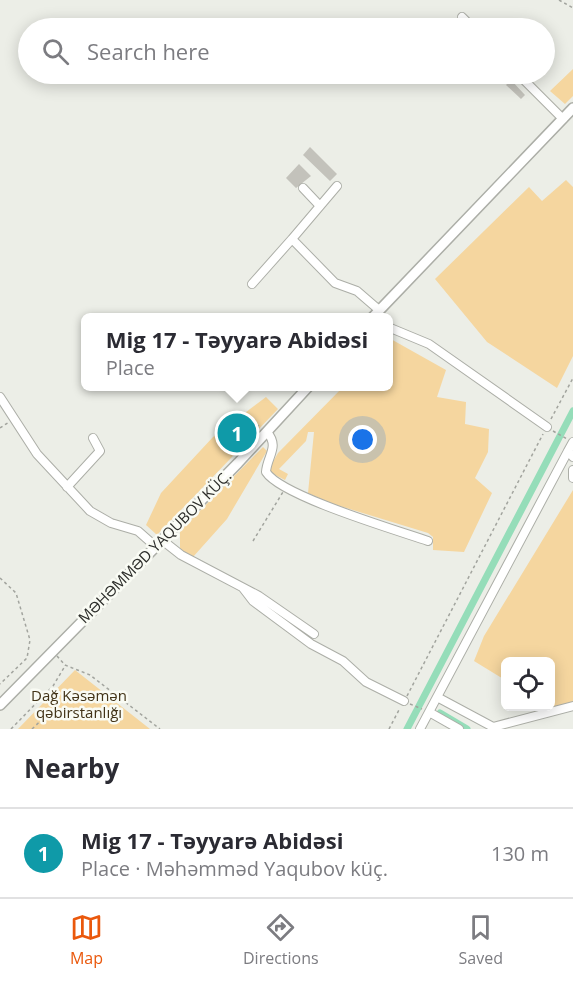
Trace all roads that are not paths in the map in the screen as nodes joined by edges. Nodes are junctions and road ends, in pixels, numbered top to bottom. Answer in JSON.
{"nodes":[{"id":1,"x":530,"y":84,"type":"edge"},
{"id":2,"x":569,"y":115,"type":"edge"},
{"id":3,"x":337,"y":186,"type":"dead end"},
{"id":4,"x":303,"y":188,"type":"dead end"},
{"id":5,"x":320,"y":206,"type":"junction"},
{"id":6,"x":292,"y":239,"type":"junction"},
{"id":7,"x":252,"y":284,"type":"dead end"},
{"id":8,"x":373,"y":313,"type":"edge"},
{"id":9,"x":376,"y":313,"type":"edge"},
{"id":10,"x":393,"y":329,"type":"edge"},
{"id":11,"x":305,"y":391,"type":"edge"},
{"id":12,"x":0,"y":397,"type":"edge"},
{"id":13,"x":547,"y":427,"type":"road end"},
{"id":14,"x":267,"y":432,"type":"junction"},
{"id":15,"x":93,"y":438,"type":"dead end"},
{"id":16,"x":573,"y":443,"type":"edge"},
{"id":17,"x":571,"y":454,"type":"edge"},
{"id":18,"x":573,"y":470,"type":"edge"},
{"id":19,"x":573,"y":478,"type":"edge"},
{"id":20,"x":67,"y":487,"type":"junction"},
{"id":21,"x":428,"y":541,"type":"dead end"},
{"id":22,"x":158,"y":543,"type":"junction"},
{"id":23,"x":243,"y":588,"type":"junction"},
{"id":24,"x":314,"y":634,"type":"dead end"},
{"id":25,"x":437,"y":697,"type":"junction"},
{"id":26,"x":404,"y":701,"type":"road end"},
{"id":27,"x":0,"y":705,"type":"edge"},
{"id":28,"x":573,"y":706,"type":"edge"},
{"id":29,"x":429,"y":712,"type":"junction"},
{"id":30,"x":508,"y":727,"type":"edge"},
{"id":31,"x":420,"y":729,"type":"edge"},
{"id":32,"x":459,"y":729,"type":"edge"}],
"edges":[{"from":1,"to":2,"type":"street"},
{"from":2,"to":9,"type":"main road"},
{"from":3,"to":5,"type":"street"},
{"from":4,"to":5,"type":"street"},
{"from":5,"to":6,"type":"street"},
{"from":6,"to":7,"type":"street"},
{"from":6,"to":8,"type":"street"},
{"from":10,"to":13,"type":"street"},
{"from":11,"to":14,"type":"main road","name":"MƏHƏMMƏD YAQUBOV KÜÇ."},
{"from":12,"to":20,"type":"street"},
{"from":14,"to":21,"type":"street"},
{"from":14,"to":22,"type":"main road","name":"MƏHƏMMƏD YAQUBOV KÜÇ."},
{"from":15,"to":20,"type":"street"},
{"from":16,"to":17,"type":"street"},
{"from":17,"to":25,"type":"street"},
{"from":18,"to":19,"type":"street"},
{"from":20,"to":22,"type":"street"},
{"from":22,"to":23,"type":"street"},
{"from":22,"to":27,"type":"main road","name":"MƏHƏMMƏD YAQUBOV KÜÇ."},
{"from":23,"to":24,"type":"street"},
{"from":23,"to":26,"type":"street"},
{"from":25,"to":29,"type":"street"},
{"from":25,"to":30,"type":"street"},
{"from":28,"to":30,"type":"street"},
{"from":29,"to":31,"type":"street"},
{"from":29,"to":32,"type":"street"}]}
